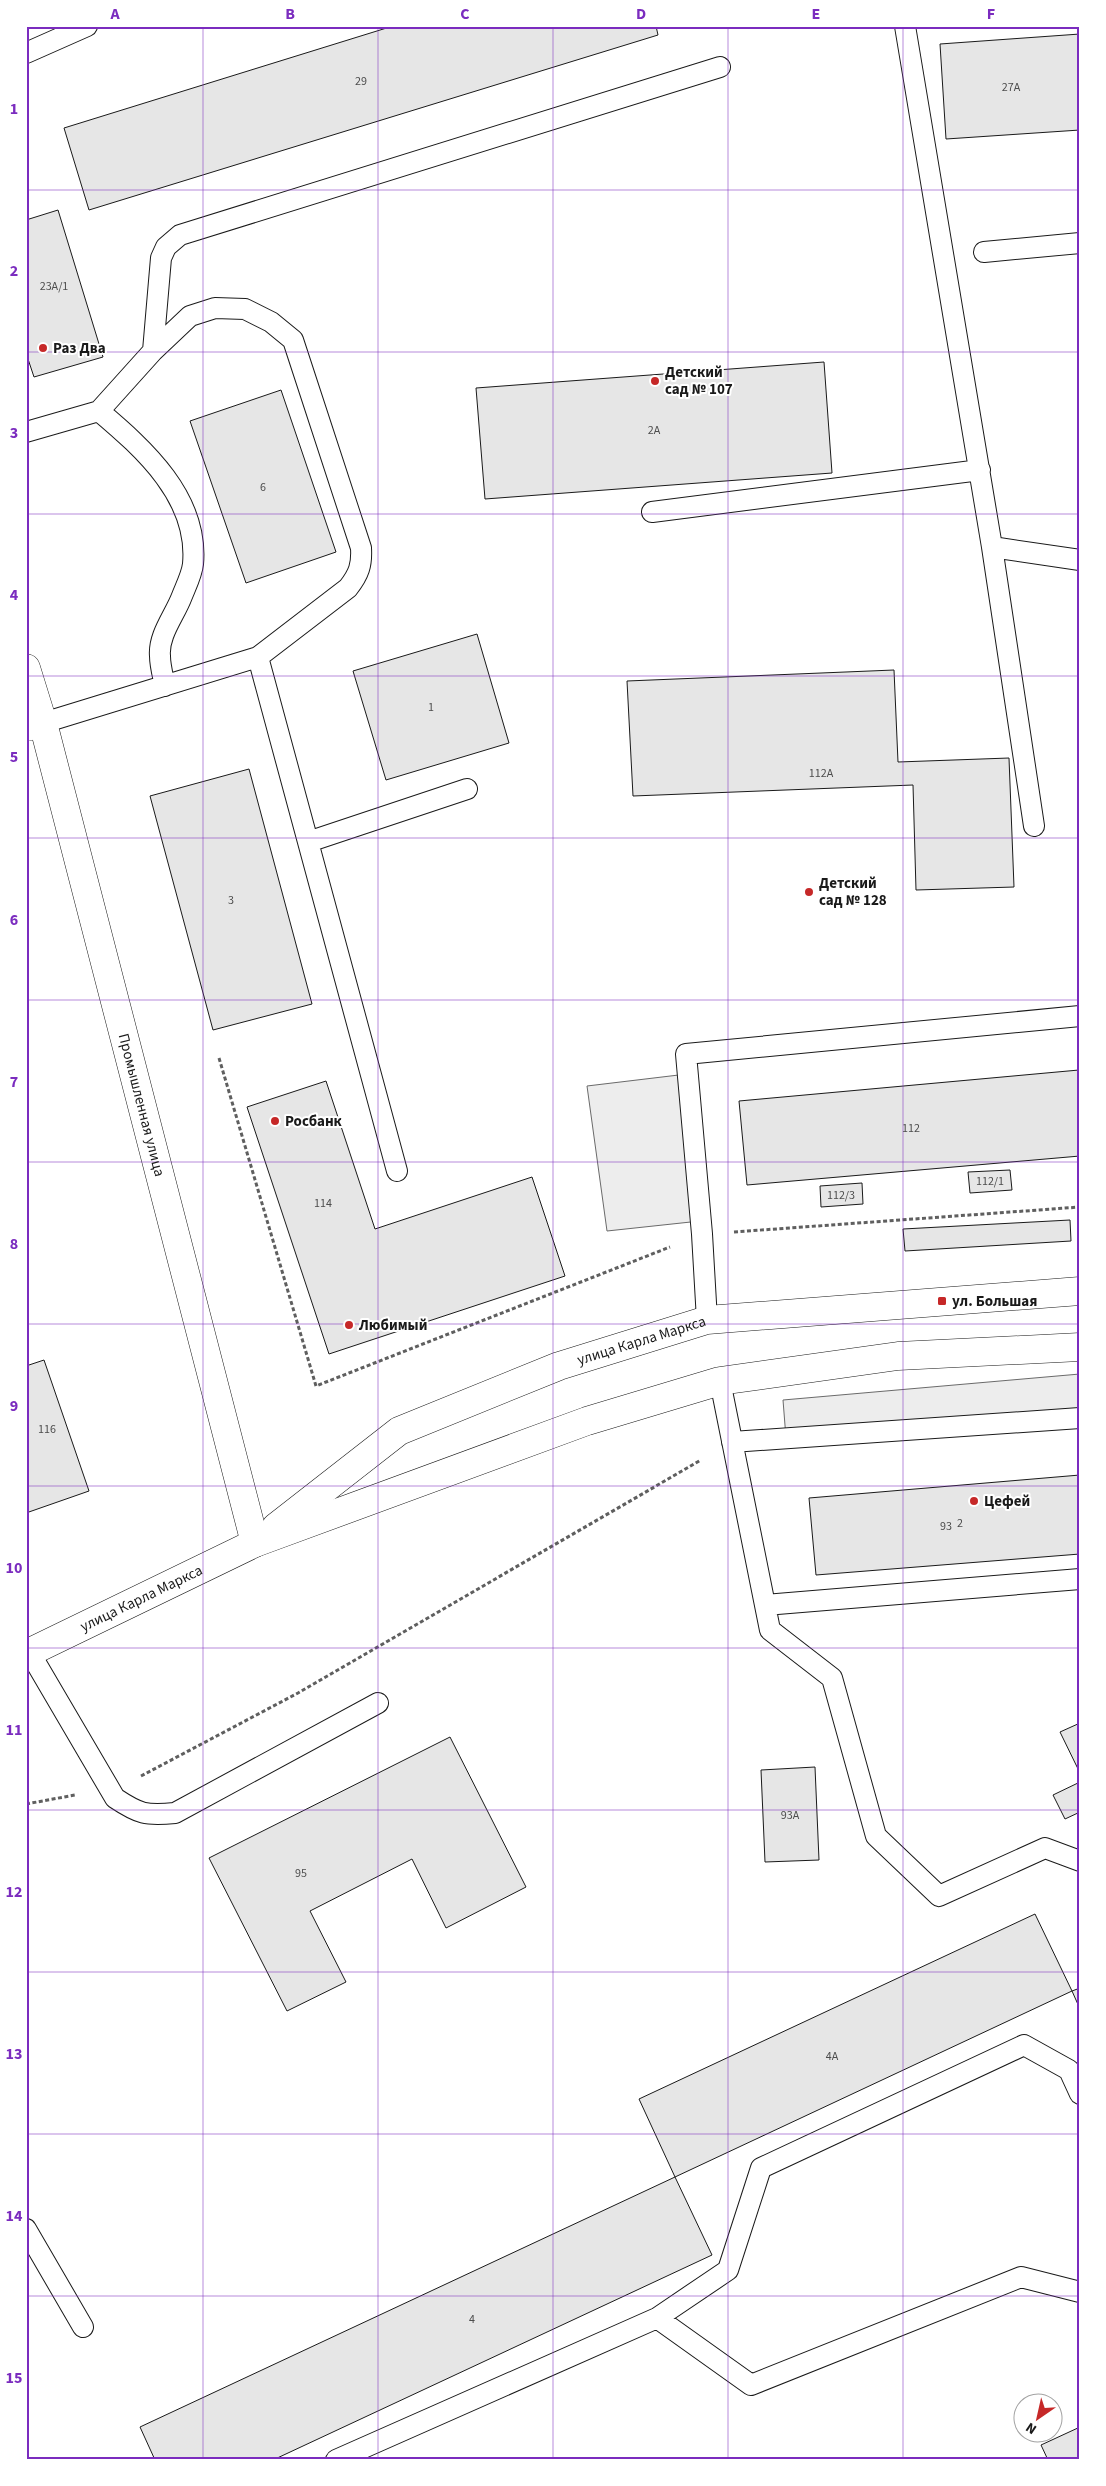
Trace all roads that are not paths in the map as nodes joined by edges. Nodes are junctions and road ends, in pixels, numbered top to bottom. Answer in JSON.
{"nodes":[{"id":1,"x":87,"y":26,"type":"edge"},
{"id":2,"x":905,"y":26,"type":"edge"},
{"id":3,"x":26,"y":53,"type":"edge"},
{"id":4,"x":720,"y":67,"type":"dead end"},
{"id":5,"x":1080,"y":243,"type":"edge"},
{"id":6,"x":984,"y":252,"type":"dead end"},
{"id":7,"x":152,"y":351,"type":"junction"},
{"id":8,"x":99,"y":411,"type":"junction"},
{"id":9,"x":26,"y":432,"type":"edge"},
{"id":10,"x":980,"y":470,"type":"junction"},
{"id":11,"x":652,"y":512,"type":"dead end"},
{"id":12,"x":992,"y":547,"type":"junction"},
{"id":13,"x":1080,"y":560,"type":"edge"},
{"id":14,"x":258,"y":657,"type":"junction"},
{"id":15,"x":26,"y":668,"type":"edge"},
{"id":16,"x":165,"y":686,"type":"junction"},
{"id":17,"x":35,"y":725,"type":"edge"},
{"id":18,"x":467,"y":789,"type":"dead end"},
{"id":19,"x":1034,"y":826,"type":"dead end"},
{"id":20,"x":308,"y":842,"type":"junction"},
{"id":21,"x":1080,"y":1016,"type":"edge"},
{"id":22,"x":397,"y":1170,"type":"dead end"},
{"id":23,"x":1080,"y":1291,"type":"edge"},
{"id":24,"x":706,"y":1320,"type":"junction"},
{"id":25,"x":1080,"y":1346,"type":"edge"},
{"id":26,"x":720,"y":1382,"type":"junction"},
{"id":27,"x":1080,"y":1418,"type":"edge"},
{"id":28,"x":732,"y":1442,"type":"junction"},
{"id":29,"x":255,"y":1544,"type":"junction"},
{"id":30,"x":1080,"y":1579,"type":"edge"},
{"id":31,"x":765,"y":1605,"type":"junction"},
{"id":32,"x":28,"y":1654,"type":"edge"},
{"id":33,"x":378,"y":1703,"type":"dead end"},
{"id":34,"x":1080,"y":1861,"type":"edge"},
{"id":35,"x":1080,"y":2094,"type":"edge"},
{"id":36,"x":26,"y":2229,"type":"edge"},
{"id":37,"x":1080,"y":2292,"type":"edge"},
{"id":38,"x":657,"y":2318,"type":"junction"},
{"id":39,"x":83,"y":2328,"type":"dead end"},
{"id":40,"x":336,"y":2460,"type":"edge"}],
"edges":[{"from":1,"to":3,"type":"lane"},
{"from":2,"to":10,"type":"lane"},
{"from":4,"to":7,"type":"lane"},
{"from":5,"to":6,"type":"lane"},
{"from":7,"to":8,"type":"lane"},
{"from":7,"to":14,"type":"lane"},
{"from":8,"to":9,"type":"lane"},
{"from":8,"to":16,"type":"lane"},
{"from":10,"to":11,"type":"lane"},
{"from":10,"to":12,"type":"lane"},
{"from":12,"to":13,"type":"lane"},
{"from":12,"to":19,"type":"lane"},
{"from":14,"to":16,"type":"lane"},
{"from":14,"to":20,"type":"lane"},
{"from":15,"to":17,"type":"main road","name":"Промышленная улица"},
{"from":16,"to":17,"type":"lane"},
{"from":17,"to":29,"type":"main road","name":"Промышленная улица"},
{"from":18,"to":20,"type":"lane"},
{"from":20,"to":22,"type":"lane"},
{"from":21,"to":24,"type":"lane"},
{"from":23,"to":24,"type":"main road","name":"улица Карла Маркса"},
{"from":24,"to":29,"type":"main road","name":"улица Карла Маркса"},
{"from":25,"to":26,"type":"main road","name":"улица Карла Маркса"},
{"from":26,"to":28,"type":"lane"},
{"from":26,"to":29,"type":"main road","name":"улица Карла Маркса"},
{"from":27,"to":28,"type":"lane"},
{"from":28,"to":31,"type":"lane"},
{"from":29,"to":32,"type":"main road","name":"улица Карла Маркса"},
{"from":30,"to":31,"type":"lane"},
{"from":31,"to":34,"type":"lane"},
{"from":32,"to":33,"type":"lane"},
{"from":35,"to":38,"type":"lane"},
{"from":36,"to":39,"type":"lane"},
{"from":37,"to":38,"type":"lane"},
{"from":38,"to":40,"type":"lane"}]}
